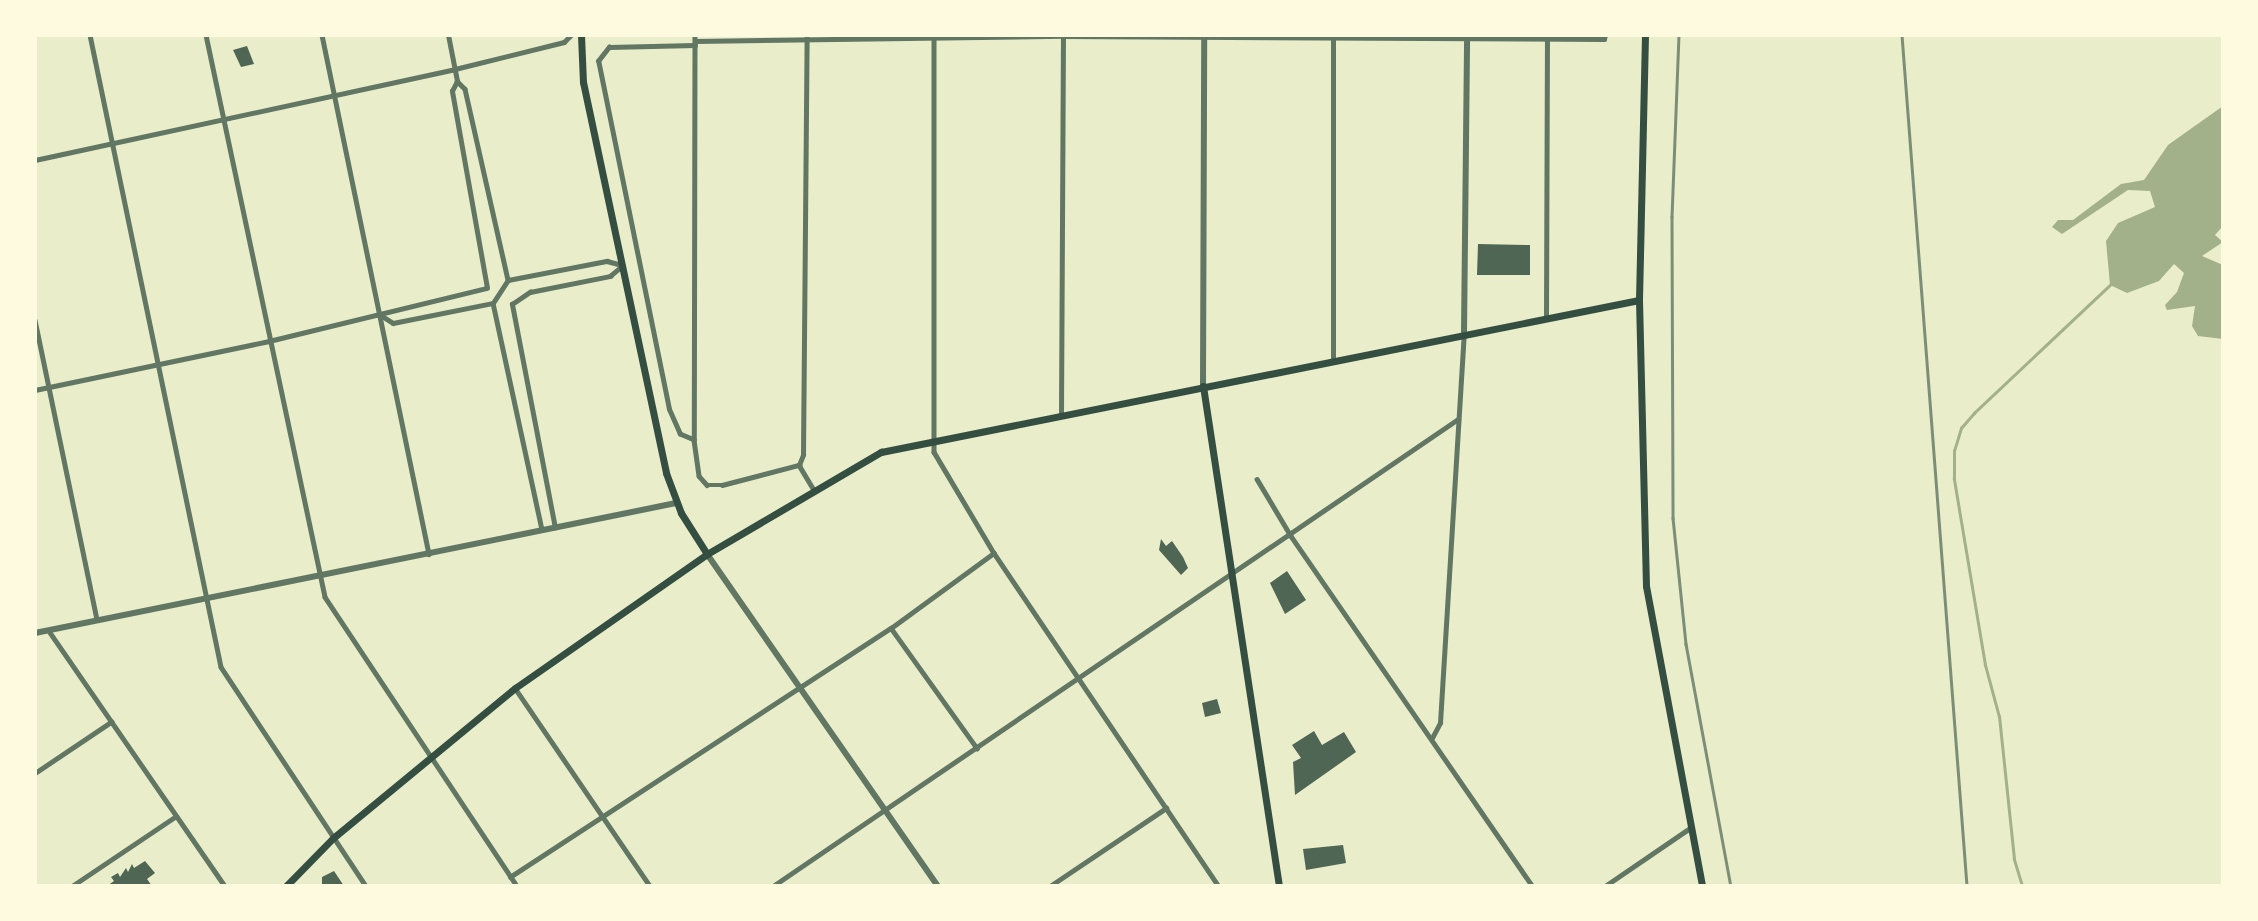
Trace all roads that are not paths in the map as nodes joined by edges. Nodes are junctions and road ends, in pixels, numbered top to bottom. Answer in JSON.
{"nodes":[{"id":1,"x":90,"y":35,"type":"edge"},
{"id":2,"x":206,"y":35,"type":"edge"},
{"id":3,"x":322,"y":35,"type":"edge"},
{"id":4,"x":448,"y":35,"type":"edge"},
{"id":5,"x":571,"y":35,"type":"edge"},
{"id":6,"x":581,"y":35,"type":"edge"},
{"id":7,"x":807,"y":35,"type":"edge"},
{"id":8,"x":1063,"y":35,"type":"edge"},
{"id":9,"x":1204,"y":35,"type":"edge"},
{"id":10,"x":1605,"y":35,"type":"edge"},
{"id":11,"x":1645,"y":35,"type":"edge"},
{"id":12,"x":934,"y":36,"type":"edge"},
{"id":13,"x":1333,"y":36,"type":"edge"},
{"id":14,"x":1467,"y":36,"type":"edge"},
{"id":15,"x":1547,"y":37,"type":"edge"},
{"id":16,"x":695,"y":40,"type":"edge"},
{"id":17,"x":807,"y":42,"type":"junction"},
{"id":18,"x":455,"y":69,"type":"junction"},
{"id":19,"x":457,"y":81,"type":"junction"},
{"id":20,"x":334,"y":95,"type":"junction"},
{"id":21,"x":222,"y":119,"type":"junction"},
{"id":22,"x":112,"y":143,"type":"junction"},
{"id":23,"x":478,"y":144,"type":"junction"},
{"id":24,"x":465,"y":146,"type":"junction"},
{"id":25,"x":35,"y":160,"type":"edge"},
{"id":26,"x":623,"y":265,"type":"junction"},
{"id":27,"x":508,"y":281,"type":"junction"},
{"id":28,"x":1639,"y":300,"type":"junction"},
{"id":29,"x":493,"y":303,"type":"junction"},
{"id":30,"x":382,"y":315,"type":"junction"},
{"id":31,"x":1546,"y":318,"type":"junction"},
{"id":32,"x":35,"y":320,"type":"edge"},
{"id":33,"x":1464,"y":333,"type":"junction"},
{"id":34,"x":269,"y":341,"type":"junction"},
{"id":35,"x":1333,"y":360,"type":"junction"},
{"id":36,"x":158,"y":365,"type":"junction"},
{"id":37,"x":1203,"y":386,"type":"junction"},
{"id":38,"x":49,"y":387,"type":"junction"},
{"id":39,"x":35,"y":390,"type":"edge"},
{"id":40,"x":1061,"y":414,"type":"junction"},
{"id":41,"x":1458,"y":419,"type":"junction"},
{"id":42,"x":934,"y":439,"type":"junction"},
{"id":43,"x":694,"y":440,"type":"junction"},
{"id":44,"x":799,"y":465,"type":"junction"},
{"id":45,"x":1256,"y":479,"type":"dead end"},
{"id":46,"x":813,"y":488,"type":"junction"},
{"id":47,"x":676,"y":503,"type":"junction"},
{"id":48,"x":556,"y":530,"type":"junction"},
{"id":49,"x":543,"y":533,"type":"junction"},
{"id":50,"x":1291,"y":536,"type":"junction"},
{"id":51,"x":994,"y":553,"type":"junction"},
{"id":52,"x":429,"y":554,"type":"junction"},
{"id":53,"x":707,"y":554,"type":"junction"},
{"id":54,"x":1231,"y":576,"type":"junction"},
{"id":55,"x":319,"y":577,"type":"junction"},
{"id":56,"x":207,"y":601,"type":"junction"},
{"id":57,"x":97,"y":622,"type":"junction"},
{"id":58,"x":891,"y":628,"type":"junction"},
{"id":59,"x":50,"y":631,"type":"junction"},
{"id":60,"x":35,"y":633,"type":"edge"},
{"id":61,"x":1081,"y":677,"type":"junction"},
{"id":62,"x":797,"y":685,"type":"junction"},
{"id":63,"x":515,"y":688,"type":"junction"},
{"id":64,"x":111,"y":722,"type":"junction"},
{"id":65,"x":1432,"y":737,"type":"junction"},
{"id":66,"x":977,"y":748,"type":"junction"},
{"id":67,"x":430,"y":757,"type":"junction"},
{"id":68,"x":35,"y":773,"type":"edge"},
{"id":69,"x":1166,"y":808,"type":"junction"},
{"id":70,"x":885,"y":809,"type":"junction"},
{"id":71,"x":602,"y":815,"type":"junction"},
{"id":72,"x":176,"y":816,"type":"junction"},
{"id":73,"x":1691,"y":827,"type":"junction"},
{"id":74,"x":333,"y":838,"type":"junction"},
{"id":75,"x":510,"y":877,"type":"junction"},
{"id":76,"x":72,"y":886,"type":"edge"},
{"id":77,"x":225,"y":886,"type":"edge"},
{"id":78,"x":286,"y":886,"type":"edge"},
{"id":79,"x":366,"y":886,"type":"edge"},
{"id":80,"x":517,"y":886,"type":"edge"},
{"id":81,"x":650,"y":886,"type":"edge"},
{"id":82,"x":773,"y":886,"type":"edge"},
{"id":83,"x":938,"y":886,"type":"edge"},
{"id":84,"x":1050,"y":886,"type":"edge"},
{"id":85,"x":1219,"y":886,"type":"edge"},
{"id":86,"x":1279,"y":886,"type":"edge"},
{"id":87,"x":1532,"y":886,"type":"edge"},
{"id":88,"x":1605,"y":886,"type":"edge"},
{"id":89,"x":1702,"y":886,"type":"edge"}],
"edges":[{"from":1,"to":22,"type":"street"},
{"from":2,"to":21,"type":"street"},
{"from":3,"to":20,"type":"street"},
{"from":4,"to":18,"type":"street"},
{"from":5,"to":18,"type":"street"},
{"from":6,"to":26,"type":"main road"},
{"from":7,"to":17,"type":"street"},
{"from":8,"to":9,"type":"street"},
{"from":8,"to":12,"type":"street"},
{"from":8,"to":40,"type":"street"},
{"from":9,"to":13,"type":"street"},
{"from":9,"to":37,"type":"street"},
{"from":10,"to":15,"type":"street"},
{"from":11,"to":28,"type":"main road"},
{"from":12,"to":17,"type":"street"},
{"from":12,"to":42,"type":"street"},
{"from":13,"to":14,"type":"street"},
{"from":13,"to":35,"type":"street"},
{"from":14,"to":15,"type":"street"},
{"from":14,"to":33,"type":"street"},
{"from":15,"to":31,"type":"street"},
{"from":16,"to":17,"type":"street"},
{"from":16,"to":43,"type":"street"},
{"from":16,"to":43,"type":"street"},
{"from":17,"to":44,"type":"street"},
{"from":18,"to":19,"type":"street"},
{"from":18,"to":20,"type":"street"},
{"from":19,"to":23,"type":"street"},
{"from":19,"to":24,"type":"street"},
{"from":20,"to":21,"type":"street"},
{"from":20,"to":30,"type":"street"},
{"from":21,"to":22,"type":"street"},
{"from":21,"to":34,"type":"street"},
{"from":22,"to":25,"type":"street"},
{"from":22,"to":36,"type":"street"},
{"from":23,"to":24,"type":"street"},
{"from":23,"to":27,"type":"street"},
{"from":24,"to":30,"type":"street"},
{"from":26,"to":27,"type":"street"},
{"from":26,"to":47,"type":"main road"},
{"from":26,"to":48,"type":"street"},
{"from":27,"to":29,"type":"street"},
{"from":28,"to":31,"type":"main road"},
{"from":28,"to":73,"type":"main road"},
{"from":29,"to":30,"type":"street"},
{"from":29,"to":49,"type":"street"},
{"from":30,"to":34,"type":"street"},
{"from":30,"to":52,"type":"street"},
{"from":31,"to":33,"type":"main road"},
{"from":32,"to":38,"type":"street"},
{"from":33,"to":35,"type":"main road"},
{"from":33,"to":41,"type":"street"},
{"from":34,"to":36,"type":"street"},
{"from":34,"to":55,"type":"street"},
{"from":35,"to":37,"type":"main road"},
{"from":36,"to":38,"type":"street"},
{"from":36,"to":56,"type":"street"},
{"from":37,"to":40,"type":"main road"},
{"from":37,"to":54,"type":"main road"},
{"from":38,"to":39,"type":"street"},
{"from":38,"to":57,"type":"street"},
{"from":40,"to":42,"type":"main road"},
{"from":41,"to":50,"type":"street"},
{"from":41,"to":65,"type":"street"},
{"from":42,"to":46,"type":"main road"},
{"from":42,"to":51,"type":"street"},
{"from":43,"to":44,"type":"street"},
{"from":44,"to":46,"type":"street"},
{"from":45,"to":50,"type":"street"},
{"from":46,"to":53,"type":"main road"},
{"from":47,"to":48,"type":"street"},
{"from":47,"to":53,"type":"main road"},
{"from":48,"to":49,"type":"street"},
{"from":49,"to":52,"type":"street"},
{"from":50,"to":54,"type":"street"},
{"from":50,"to":65,"type":"street"},
{"from":51,"to":58,"type":"street"},
{"from":51,"to":61,"type":"street"},
{"from":52,"to":55,"type":"street"},
{"from":53,"to":62,"type":"street"},
{"from":53,"to":63,"type":"main road"},
{"from":54,"to":61,"type":"street"},
{"from":54,"to":86,"type":"main road"},
{"from":55,"to":56,"type":"street"},
{"from":55,"to":67,"type":"street"},
{"from":56,"to":57,"type":"street"},
{"from":56,"to":74,"type":"street"},
{"from":57,"to":59,"type":"street"},
{"from":58,"to":62,"type":"street"},
{"from":58,"to":66,"type":"street"},
{"from":59,"to":60,"type":"street"},
{"from":59,"to":64,"type":"street"},
{"from":61,"to":66,"type":"street"},
{"from":61,"to":69,"type":"street"},
{"from":62,"to":70,"type":"street"},
{"from":62,"to":71,"type":"street"},
{"from":63,"to":67,"type":"main road"},
{"from":63,"to":71,"type":"street"},
{"from":64,"to":68,"type":"street"},
{"from":64,"to":72,"type":"street"},
{"from":65,"to":87,"type":"street"},
{"from":66,"to":70,"type":"street"},
{"from":67,"to":74,"type":"main road"},
{"from":67,"to":75,"type":"street"},
{"from":69,"to":84,"type":"street"},
{"from":69,"to":85,"type":"street"},
{"from":70,"to":82,"type":"street"},
{"from":70,"to":83,"type":"street"},
{"from":71,"to":75,"type":"street"},
{"from":71,"to":81,"type":"street"},
{"from":72,"to":76,"type":"street"},
{"from":72,"to":77,"type":"street"},
{"from":73,"to":88,"type":"street"},
{"from":73,"to":89,"type":"main road"},
{"from":74,"to":78,"type":"main road"},
{"from":74,"to":79,"type":"street"},
{"from":75,"to":80,"type":"street"}]}
